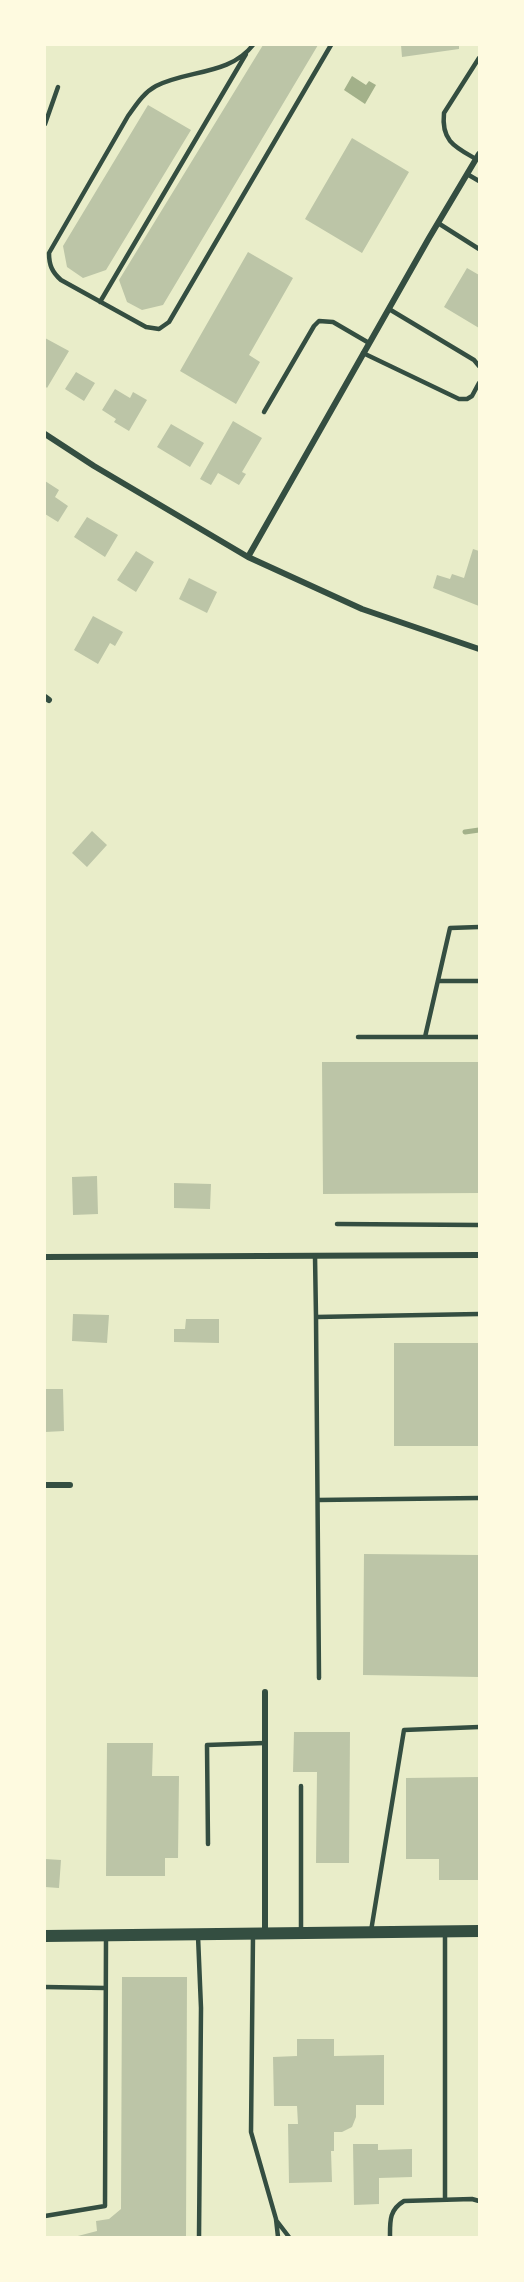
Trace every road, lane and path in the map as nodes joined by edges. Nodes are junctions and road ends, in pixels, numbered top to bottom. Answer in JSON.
{"nodes":[{"id":1,"x":253,"y":45,"type":"edge"},
{"id":2,"x":331,"y":45,"type":"edge"},
{"id":3,"x":246,"y":54,"type":"junction"},
{"id":4,"x":479,"y":58,"type":"edge"},
{"id":5,"x":58,"y":87,"type":"dead end"},
{"id":6,"x":45,"y":124,"type":"edge"},
{"id":7,"x":477,"y":157,"type":"edge"},
{"id":8,"x":467,"y":174,"type":"junction"},
{"id":9,"x":479,"y":182,"type":"edge"},
{"id":10,"x":438,"y":223,"type":"junction"},
{"id":11,"x":479,"y":249,"type":"edge"},
{"id":12,"x":100,"y":302,"type":"junction"},
{"id":13,"x":389,"y":309,"type":"junction"},
{"id":14,"x":369,"y":343,"type":"junction"},
{"id":15,"x":363,"y":353,"type":"junction"},
{"id":16,"x":479,"y":366,"type":"edge"},
{"id":17,"x":479,"y":383,"type":"edge"},
{"id":18,"x":264,"y":412,"type":"dead end"},
{"id":19,"x":45,"y":434,"type":"edge"},
{"id":20,"x":249,"y":557,"type":"junction"},
{"id":21,"x":479,"y":649,"type":"edge"},
{"id":22,"x":479,"y":927,"type":"edge"},
{"id":23,"x":438,"y":981,"type":"junction"},
{"id":24,"x":479,"y":981,"type":"edge"},
{"id":25,"x":358,"y":1037,"type":"dead end"},
{"id":26,"x":425,"y":1037,"type":"junction"},
{"id":27,"x":479,"y":1037,"type":"edge"},
{"id":28,"x":337,"y":1224,"type":"dead end"},
{"id":29,"x":479,"y":1225,"type":"edge"},
{"id":30,"x":479,"y":1255,"type":"edge"},
{"id":31,"x":315,"y":1256,"type":"junction"},
{"id":32,"x":45,"y":1257,"type":"edge"},
{"id":33,"x":479,"y":1314,"type":"edge"},
{"id":34,"x":316,"y":1317,"type":"junction"},
{"id":35,"x":45,"y":1485,"type":"edge"},
{"id":36,"x":70,"y":1485,"type":"dead end"},
{"id":37,"x":479,"y":1498,"type":"edge"},
{"id":38,"x":318,"y":1500,"type":"junction"},
{"id":39,"x":319,"y":1678,"type":"dead end"},
{"id":40,"x":265,"y":1692,"type":"dead end"},
{"id":41,"x":479,"y":1727,"type":"edge"},
{"id":42,"x":265,"y":1743,"type":"junction"},
{"id":43,"x":302,"y":1786,"type":"dead end"},
{"id":44,"x":208,"y":1844,"type":"dead end"},
{"id":45,"x":371,"y":1931,"type":"junction"},
{"id":46,"x":445,"y":1931,"type":"junction"},
{"id":47,"x":479,"y":1931,"type":"edge"},
{"id":48,"x":259,"y":1932,"type":"junction"},
{"id":49,"x":301,"y":1932,"type":"junction"},
{"id":50,"x":198,"y":1933,"type":"junction"},
{"id":51,"x":106,"y":1934,"type":"junction"},
{"id":52,"x":45,"y":1936,"type":"edge"},
{"id":53,"x":45,"y":1987,"type":"edge"},
{"id":54,"x":105,"y":1988,"type":"junction"},
{"id":55,"x":445,"y":2199,"type":"junction"},
{"id":56,"x":479,"y":2201,"type":"edge"},
{"id":57,"x":45,"y":2216,"type":"edge"},
{"id":58,"x":276,"y":2219,"type":"junction"},
{"id":59,"x":199,"y":2237,"type":"edge"},
{"id":60,"x":278,"y":2237,"type":"edge"},
{"id":61,"x":289,"y":2237,"type":"edge"},
{"id":62,"x":390,"y":2237,"type":"edge"}],
"edges":[{"from":1,"to":3,"type":"lane"},
{"from":2,"to":12,"type":"lane"},
{"from":3,"to":12,"type":"lane"},
{"from":3,"to":12,"type":"lane"},
{"from":4,"to":7,"type":"lane"},
{"from":5,"to":6,"type":"lane"},
{"from":7,"to":8,"type":"street"},
{"from":8,"to":9,"type":"lane"},
{"from":8,"to":10,"type":"street"},
{"from":10,"to":11,"type":"lane"},
{"from":10,"to":13,"type":"street"},
{"from":13,"to":14,"type":"street"},
{"from":13,"to":16,"type":"lane"},
{"from":14,"to":15,"type":"street"},
{"from":14,"to":18,"type":"lane"},
{"from":15,"to":17,"type":"lane"},
{"from":15,"to":20,"type":"street"},
{"from":19,"to":20,"type":"street"},
{"from":20,"to":21,"type":"street"},
{"from":22,"to":23,"type":"lane"},
{"from":23,"to":24,"type":"lane"},
{"from":23,"to":26,"type":"lane"},
{"from":25,"to":26,"type":"lane"},
{"from":26,"to":27,"type":"lane"},
{"from":28,"to":29,"type":"lane"},
{"from":30,"to":31,"type":"street"},
{"from":31,"to":32,"type":"street"},
{"from":31,"to":34,"type":"lane"},
{"from":33,"to":34,"type":"lane"},
{"from":34,"to":38,"type":"lane"},
{"from":35,"to":36,"type":"street"},
{"from":37,"to":38,"type":"lane"},
{"from":38,"to":39,"type":"lane"},
{"from":40,"to":42,"type":"street"},
{"from":41,"to":45,"type":"lane"},
{"from":42,"to":44,"type":"lane"},
{"from":42,"to":48,"type":"street"},
{"from":43,"to":49,"type":"lane"},
{"from":45,"to":46,"type":"main road"},
{"from":45,"to":49,"type":"main road"},
{"from":46,"to":47,"type":"main road"},
{"from":46,"to":55,"type":"lane"},
{"from":48,"to":49,"type":"main road"},
{"from":48,"to":50,"type":"main road"},
{"from":48,"to":58,"type":"lane"},
{"from":50,"to":51,"type":"main road"},
{"from":50,"to":59,"type":"lane"},
{"from":51,"to":52,"type":"main road"},
{"from":51,"to":54,"type":"lane"},
{"from":53,"to":54,"type":"lane"},
{"from":54,"to":57,"type":"lane"},
{"from":55,"to":56,"type":"lane"},
{"from":55,"to":62,"type":"lane"},
{"from":58,"to":60,"type":"lane"},
{"from":58,"to":61,"type":"lane"}]}
